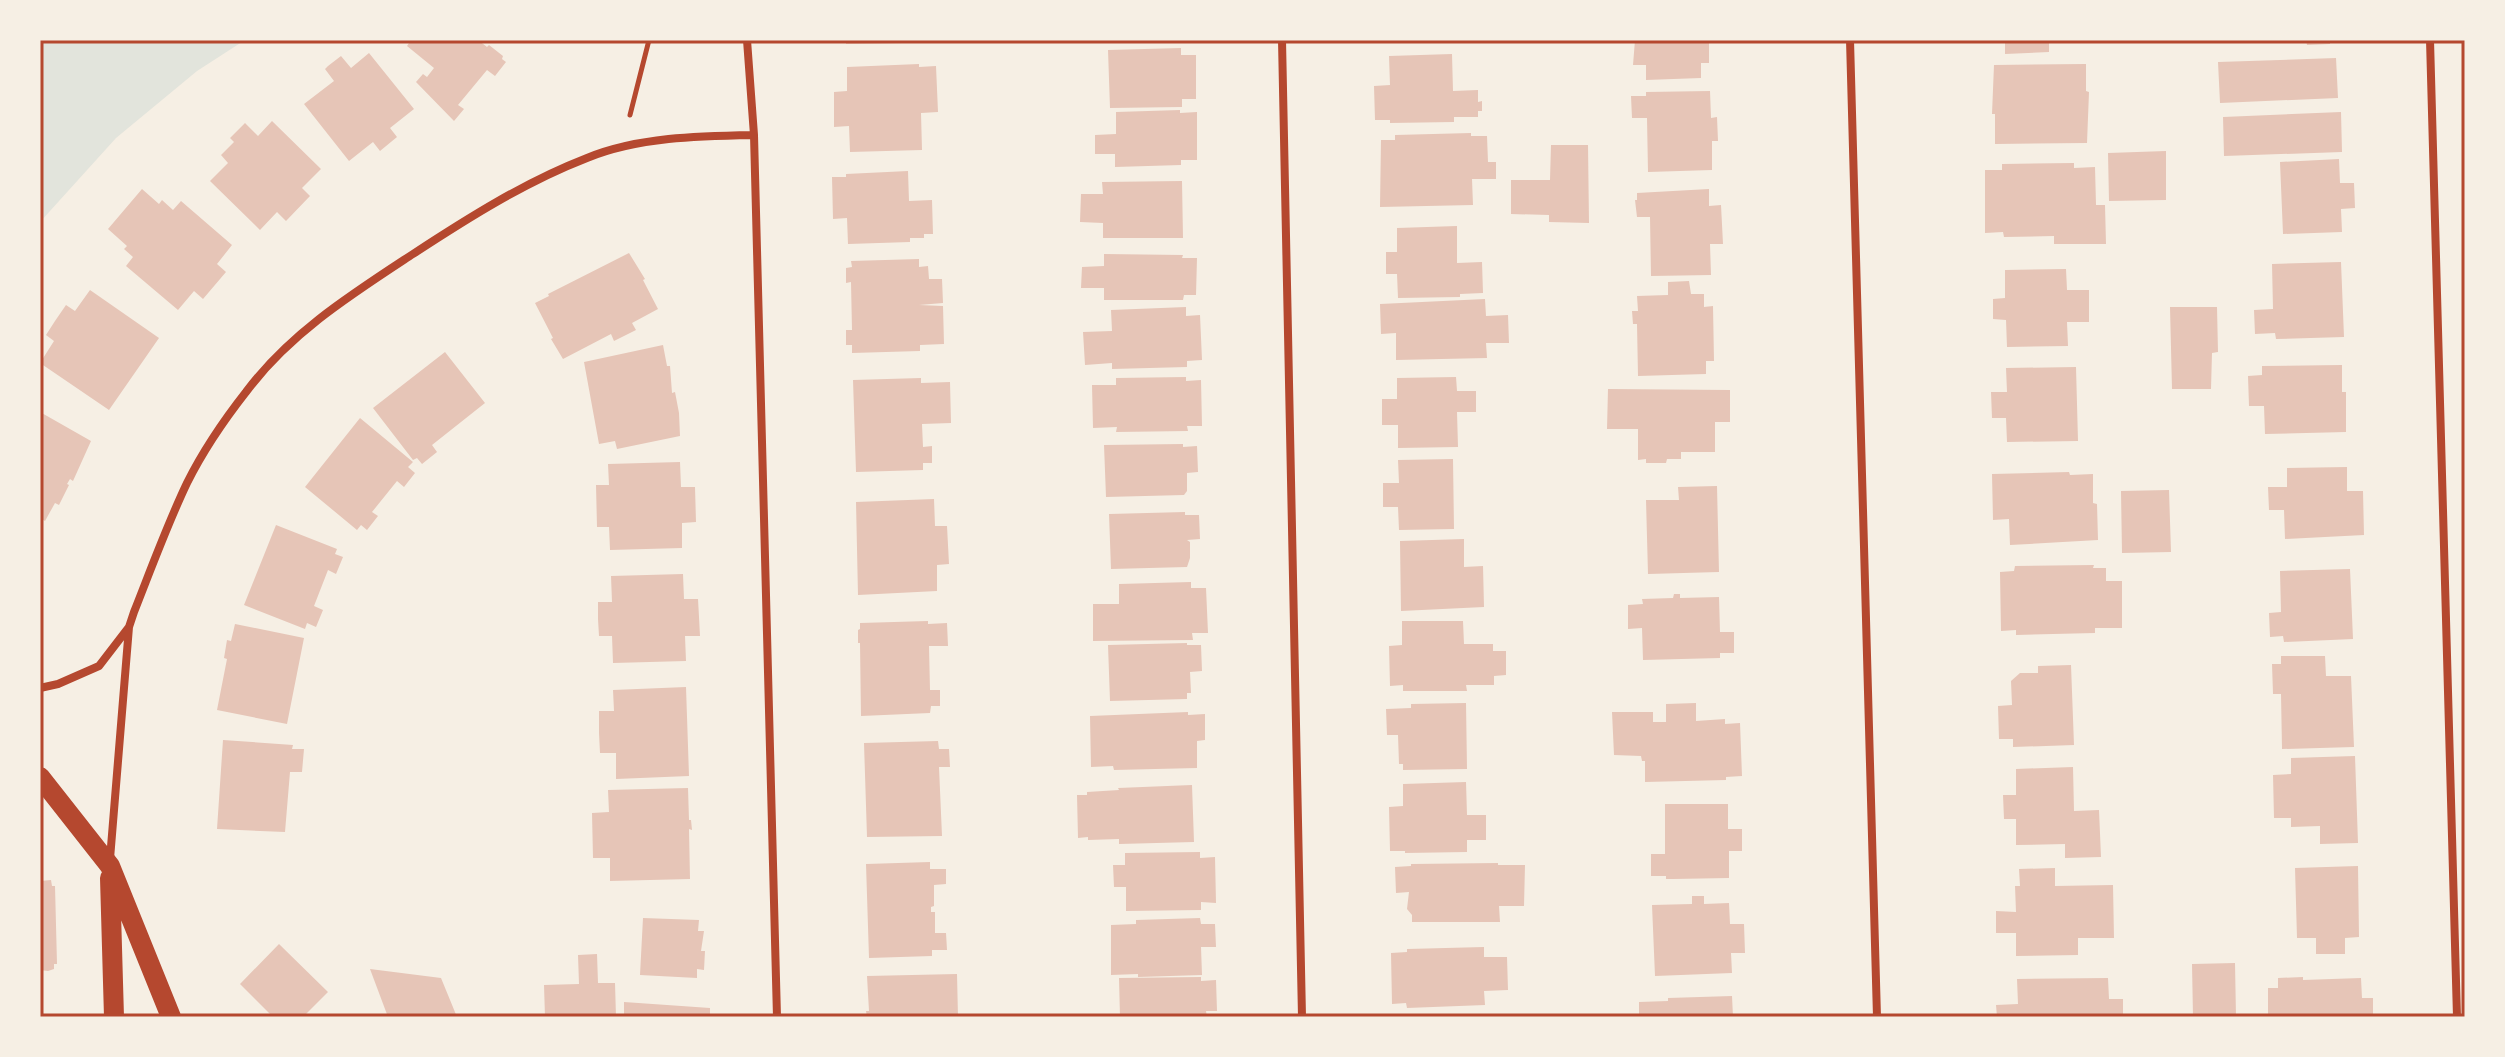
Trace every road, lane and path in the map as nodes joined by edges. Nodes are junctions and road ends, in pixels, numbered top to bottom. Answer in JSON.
{"nodes":[{"id":1,"x":649,"y":40,"type":"edge"},
{"id":2,"x":747,"y":40,"type":"edge"},
{"id":3,"x":1282,"y":40,"type":"edge"},
{"id":4,"x":1850,"y":40,"type":"edge"},
{"id":5,"x":2430,"y":40,"type":"edge"},
{"id":6,"x":630,"y":115,"type":"dead end"},
{"id":7,"x":754,"y":135,"type":"junction"},
{"id":8,"x":129,"y":627,"type":"junction"},
{"id":9,"x":40,"y":688,"type":"edge"},
{"id":10,"x":40,"y":777,"type":"edge"},
{"id":11,"x":110,"y":866,"type":"junction"},
{"id":12,"x":114,"y":1017,"type":"edge"},
{"id":13,"x":171,"y":1017,"type":"edge"},
{"id":14,"x":777,"y":1017,"type":"edge"},
{"id":15,"x":1302,"y":1017,"type":"edge"},
{"id":16,"x":1877,"y":1017,"type":"edge"},
{"id":17,"x":2457,"y":1017,"type":"edge"}],
"edges":[{"from":1,"to":6,"type":"path"},
{"from":2,"to":7,"type":"street"},
{"from":3,"to":15,"type":"street"},
{"from":4,"to":16,"type":"street"},
{"from":5,"to":17,"type":"street"},
{"from":7,"to":8,"type":"street"},
{"from":7,"to":14,"type":"street"},
{"from":8,"to":9,"type":"street"},
{"from":8,"to":11,"type":"street"},
{"from":10,"to":11,"type":"main road"},
{"from":11,"to":12,"type":"main road"},
{"from":11,"to":13,"type":"main road"}]}
